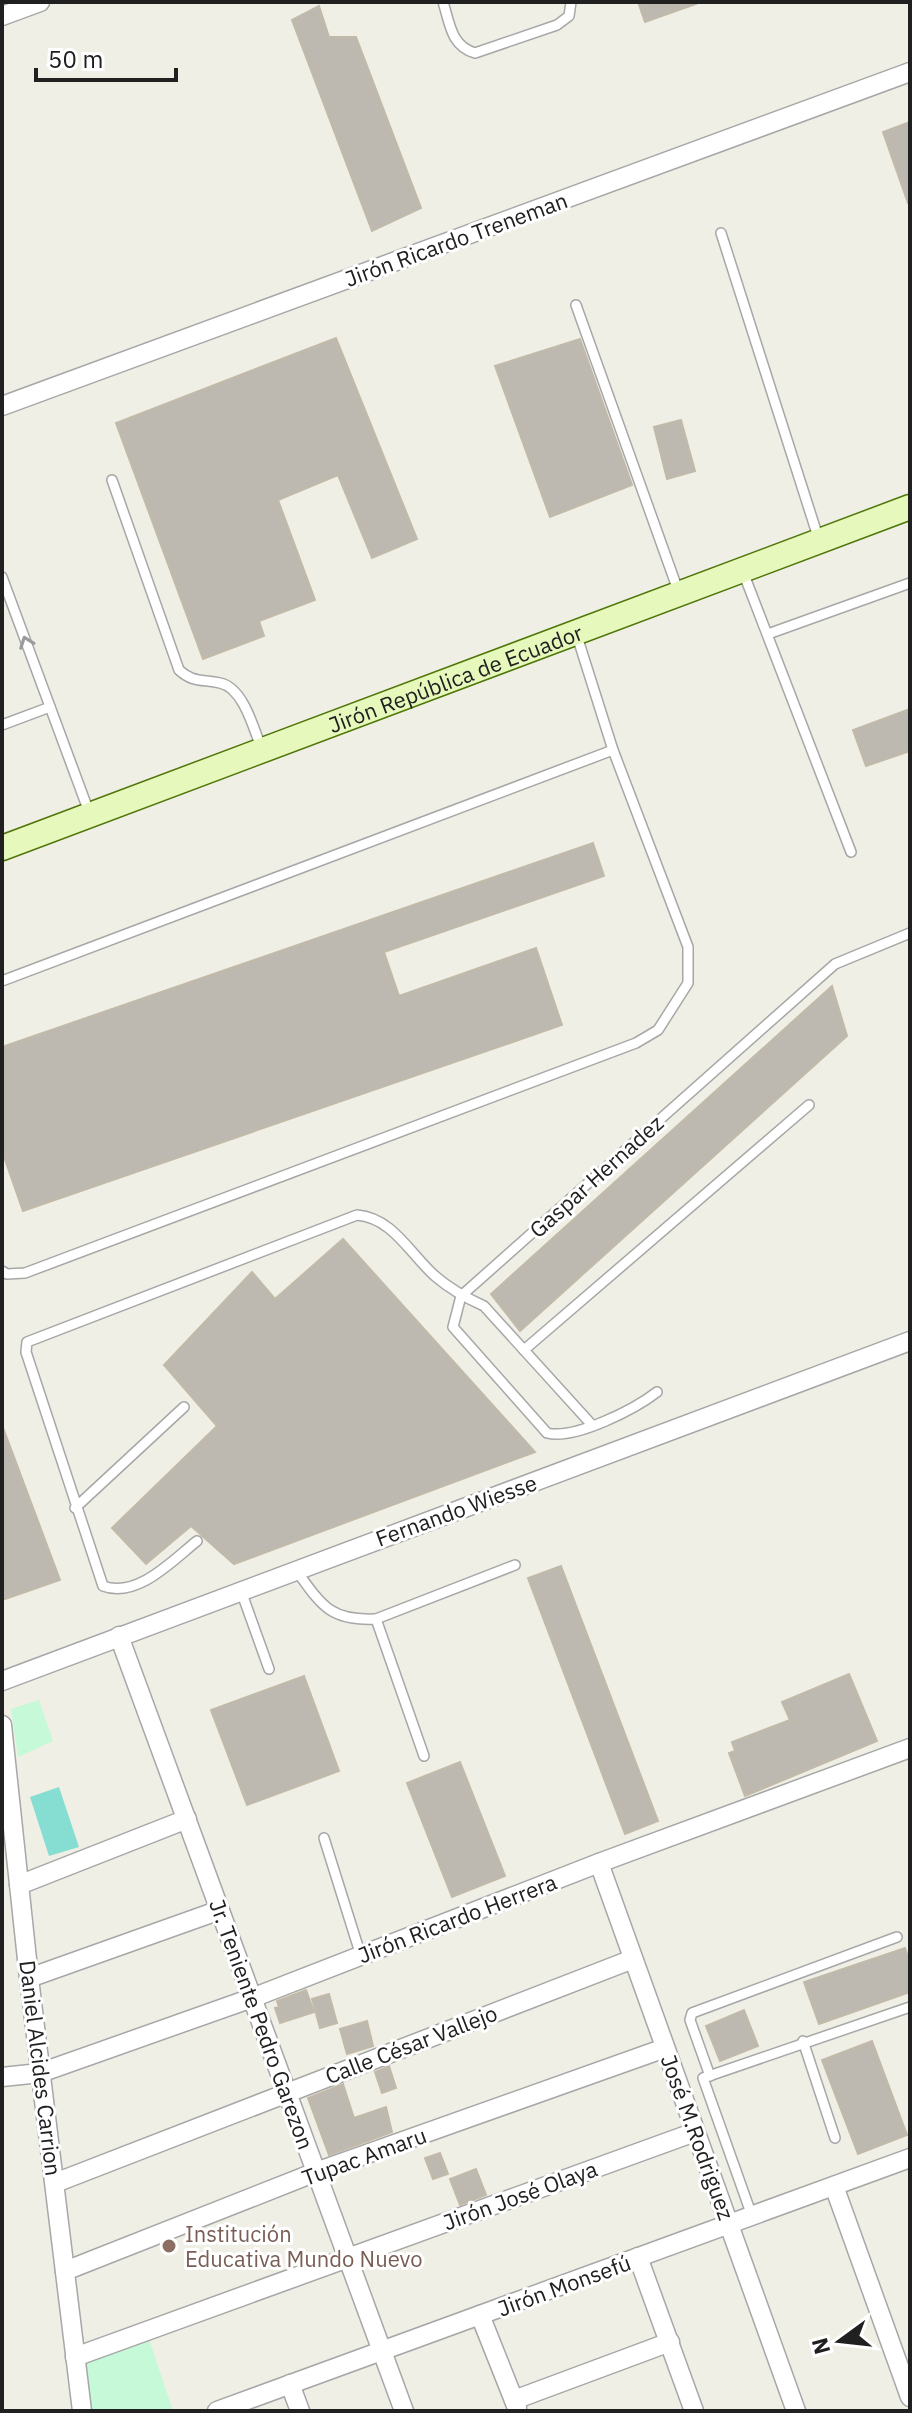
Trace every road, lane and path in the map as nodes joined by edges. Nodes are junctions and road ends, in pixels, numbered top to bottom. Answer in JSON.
{"nodes":[{"id":1,"x":40,"y":2,"type":"edge"},
{"id":2,"x":443,"y":2,"type":"edge"},
{"id":3,"x":571,"y":2,"type":"edge"},
{"id":4,"x":2,"y":16,"type":"edge"},
{"id":5,"x":910,"y":72,"type":"edge"},
{"id":6,"x":721,"y":233,"type":"dead end"},
{"id":7,"x":576,"y":305,"type":"dead end"},
{"id":8,"x":2,"y":406,"type":"edge"},
{"id":9,"x":112,"y":480,"type":"dead end"},
{"id":10,"x":910,"y":507,"type":"edge"},
{"id":11,"x":819,"y":540,"type":"junction"},
{"id":12,"x":742,"y":569,"type":"junction"},
{"id":13,"x":2,"y":577,"type":"edge"},
{"id":14,"x":910,"y":583,"type":"edge"},
{"id":15,"x":679,"y":593,"type":"junction"},
{"id":16,"x":576,"y":633,"type":"junction"},
{"id":17,"x":768,"y":634,"type":"junction"},
{"id":18,"x":50,"y":707,"type":"junction"},
{"id":19,"x":2,"y":725,"type":"edge"},
{"id":20,"x":262,"y":750,"type":"junction"},
{"id":21,"x":613,"y":750,"type":"junction"},
{"id":22,"x":90,"y":815,"type":"junction"},
{"id":23,"x":2,"y":848,"type":"edge"},
{"id":24,"x":851,"y":852,"type":"dead end"},
{"id":25,"x":910,"y":933,"type":"edge"},
{"id":26,"x":2,"y":981,"type":"edge"},
{"id":27,"x":809,"y":1105,"type":"dead end"},
{"id":28,"x":2,"y":1271,"type":"edge"},
{"id":29,"x":461,"y":1296,"type":"junction"},
{"id":30,"x":910,"y":1341,"type":"edge"},
{"id":31,"x":524,"y":1350,"type":"junction"},
{"id":32,"x":657,"y":1392,"type":"dead end"},
{"id":33,"x":184,"y":1407,"type":"dead end"},
{"id":34,"x":592,"y":1425,"type":"junction"},
{"id":35,"x":75,"y":1508,"type":"junction"},
{"id":36,"x":197,"y":1541,"type":"dead end"},
{"id":37,"x":515,"y":1565,"type":"dead end"},
{"id":38,"x":296,"y":1570,"type":"junction"},
{"id":39,"x":241,"y":1591,"type":"junction"},
{"id":40,"x":376,"y":1619,"type":"junction"},
{"id":41,"x":119,"y":1636,"type":"junction"},
{"id":42,"x":269,"y":1669,"type":"dead end"},
{"id":43,"x":2,"y":1681,"type":"edge"},
{"id":44,"x":2,"y":1725,"type":"edge"},
{"id":45,"x":910,"y":1748,"type":"edge"},
{"id":46,"x":424,"y":1756,"type":"dead end"},
{"id":47,"x":187,"y":1819,"type":"junction"},
{"id":48,"x":324,"y":1838,"type":"dead end"},
{"id":49,"x":599,"y":1863,"type":"junction"},
{"id":50,"x":19,"y":1885,"type":"junction"},
{"id":51,"x":220,"y":1910,"type":"junction"},
{"id":52,"x":897,"y":1937,"type":"dead end"},
{"id":53,"x":361,"y":1956,"type":"junction"},
{"id":54,"x":633,"y":1959,"type":"junction"},
{"id":55,"x":29,"y":1978,"type":"junction"},
{"id":56,"x":252,"y":1998,"type":"junction"},
{"id":57,"x":910,"y":2007,"type":"edge"},
{"id":58,"x":803,"y":2041,"type":"junction"},
{"id":59,"x":665,"y":2048,"type":"junction"},
{"id":60,"x":40,"y":2073,"type":"junction"},
{"id":61,"x":710,"y":2076,"type":"junction"},
{"id":62,"x":2,"y":2077,"type":"edge"},
{"id":63,"x":287,"y":2092,"type":"junction"},
{"id":64,"x":695,"y":2132,"type":"junction"},
{"id":65,"x":835,"y":2138,"type":"dead end"},
{"id":66,"x":910,"y":2158,"type":"edge"},
{"id":67,"x":316,"y":2172,"type":"junction"},
{"id":68,"x":55,"y":2183,"type":"junction"},
{"id":69,"x":834,"y":2186,"type":"junction"},
{"id":70,"x":752,"y":2216,"type":"junction"},
{"id":71,"x":729,"y":2224,"type":"junction"},
{"id":72,"x":638,"y":2257,"type":"junction"},
{"id":73,"x":348,"y":2258,"type":"junction"},
{"id":74,"x":65,"y":2271,"type":"junction"},
{"id":75,"x":480,"y":2315,"type":"junction"},
{"id":76,"x":670,"y":2342,"type":"junction"},
{"id":77,"x":382,"y":2351,"type":"junction"},
{"id":78,"x":75,"y":2357,"type":"junction"},
{"id":79,"x":290,"y":2384,"type":"junction"},
{"id":80,"x":910,"y":2397,"type":"edge"},
{"id":81,"x":516,"y":2406,"type":"edge"},
{"id":82,"x":82,"y":2411,"type":"edge"},
{"id":83,"x":217,"y":2411,"type":"edge"},
{"id":84,"x":300,"y":2411,"type":"edge"},
{"id":85,"x":404,"y":2411,"type":"edge"},
{"id":86,"x":694,"y":2411,"type":"edge"},
{"id":87,"x":796,"y":2411,"type":"edge"}],
"edges":[{"from":1,"to":4,"type":"street"},
{"from":2,"to":3,"type":"lane"},
{"from":5,"to":8,"type":"street","name":"Jirón Ricardo Treneman"},
{"from":6,"to":11,"type":"lane"},
{"from":7,"to":15,"type":"lane"},
{"from":9,"to":20,"type":"lane"},
{"from":10,"to":11,"type":"street","name":"Jirón República de Ecuador"},
{"from":11,"to":12,"type":"street","name":"Jirón República de Ecuador"},
{"from":12,"to":15,"type":"street","name":"Jirón República de Ecuador"},
{"from":12,"to":17,"type":"lane"},
{"from":18,"to":13,"type":"lane","one_way":true},
{"from":14,"to":17,"type":"lane"},
{"from":15,"to":16,"type":"street","name":"Jirón República de Ecuador"},
{"from":16,"to":20,"type":"street","name":"Jirón República de Ecuador"},
{"from":16,"to":21,"type":"lane"},
{"from":17,"to":24,"type":"lane"},
{"from":18,"to":19,"type":"lane"},
{"from":18,"to":22,"type":"lane"},
{"from":20,"to":22,"type":"street","name":"Jirón República de Ecuador"},
{"from":21,"to":26,"type":"lane"},
{"from":21,"to":28,"type":"lane"},
{"from":22,"to":23,"type":"street","name":"Jirón República de Ecuador"},
{"from":25,"to":29,"type":"lane","name":"Gaspar Hernadez"},
{"from":27,"to":31,"type":"lane"},
{"from":29,"to":31,"type":"lane"},
{"from":29,"to":34,"type":"lane"},
{"from":29,"to":35,"type":"lane"},
{"from":30,"to":38,"type":"street","name":"Fernando Wiesse"},
{"from":31,"to":34,"type":"lane"},
{"from":32,"to":34,"type":"lane"},
{"from":33,"to":35,"type":"lane"},
{"from":35,"to":36,"type":"lane"},
{"from":37,"to":40,"type":"lane"},
{"from":38,"to":39,"type":"street","name":"Fernando Wiesse"},
{"from":38,"to":40,"type":"lane"},
{"from":39,"to":41,"type":"street","name":"Fernando Wiesse"},
{"from":39,"to":42,"type":"lane"},
{"from":40,"to":46,"type":"lane"},
{"from":41,"to":43,"type":"street","name":"Fernando Wiesse"},
{"from":41,"to":47,"type":"street","name":"Jr. Teniente Pedro Garezon"},
{"from":44,"to":50,"type":"street","name":"Daniel Alcides Carrion"},
{"from":45,"to":49,"type":"street","name":"Jirón Ricardo Herrera"},
{"from":47,"to":50,"type":"street"},
{"from":47,"to":51,"type":"street","name":"Jr. Teniente Pedro Garezon"},
{"from":48,"to":53,"type":"lane"},
{"from":49,"to":53,"type":"street","name":"Jirón Ricardo Herrera"},
{"from":49,"to":54,"type":"street","name":"José M.Rodriguez"},
{"from":50,"to":55,"type":"street","name":"Daniel Alcides Carrion"},
{"from":51,"to":55,"type":"street"},
{"from":51,"to":56,"type":"street","name":"Jr. Teniente Pedro Garezon"},
{"from":52,"to":61,"type":"lane"},
{"from":53,"to":56,"type":"street","name":"Jirón Ricardo Herrera"},
{"from":54,"to":59,"type":"street","name":"José M.Rodriguez"},
{"from":54,"to":63,"type":"street","name":"Calle César Vallejo"},
{"from":55,"to":60,"type":"street","name":"Daniel Alcides Carrion"},
{"from":56,"to":60,"type":"street","name":"Jirón Ricardo Herrera"},
{"from":56,"to":63,"type":"street","name":"Jr. Teniente Pedro Garezon"},
{"from":57,"to":58,"type":"lane"},
{"from":58,"to":61,"type":"lane"},
{"from":58,"to":65,"type":"lane"},
{"from":59,"to":64,"type":"street","name":"José M.Rodriguez"},
{"from":59,"to":67,"type":"street","name":"Tupac Amaru"},
{"from":60,"to":62,"type":"street","name":"Jirón Ricardo Herrera"},
{"from":60,"to":68,"type":"street","name":"Daniel Alcides Carrion"},
{"from":61,"to":70,"type":"lane"},
{"from":63,"to":67,"type":"street","name":"Jr. Teniente Pedro Garezon"},
{"from":63,"to":68,"type":"street","name":"Calle César Vallejo"},
{"from":64,"to":71,"type":"street","name":"José M.Rodriguez"},
{"from":64,"to":73,"type":"street","name":"Jirón José Olaya"},
{"from":66,"to":69,"type":"street","name":"Jirón Monsefú"},
{"from":67,"to":73,"type":"street","name":"Jr. Teniente Pedro Garezon"},
{"from":67,"to":74,"type":"street","name":"Tupac Amaru"},
{"from":68,"to":74,"type":"street","name":"Daniel Alcides Carrion"},
{"from":69,"to":70,"type":"street","name":"Jirón Monsefú"},
{"from":69,"to":80,"type":"street"},
{"from":70,"to":71,"type":"street","name":"Jirón Monsefú"},
{"from":71,"to":72,"type":"street","name":"Jirón Monsefú"},
{"from":71,"to":87,"type":"street","name":"José M.Rodriguez"},
{"from":72,"to":75,"type":"street","name":"Jirón Monsefú"},
{"from":72,"to":76,"type":"street"},
{"from":73,"to":77,"type":"street","name":"Jr. Teniente Pedro Garezon"},
{"from":73,"to":78,"type":"street","name":"Jirón José Olaya"},
{"from":74,"to":78,"type":"street","name":"Daniel Alcides Carrion"},
{"from":75,"to":77,"type":"street","name":"Jirón Monsefú"},
{"from":75,"to":81,"type":"street"},
{"from":76,"to":81,"type":"street"},
{"from":76,"to":86,"type":"street"},
{"from":77,"to":79,"type":"street","name":"Jirón Monsefú"},
{"from":77,"to":85,"type":"street","name":"Jr. Teniente Pedro Garezon"},
{"from":78,"to":82,"type":"street","name":"Daniel Alcides Carrion"},
{"from":79,"to":83,"type":"street","name":"Jirón Monsefú"},
{"from":79,"to":84,"type":"street"}]}
